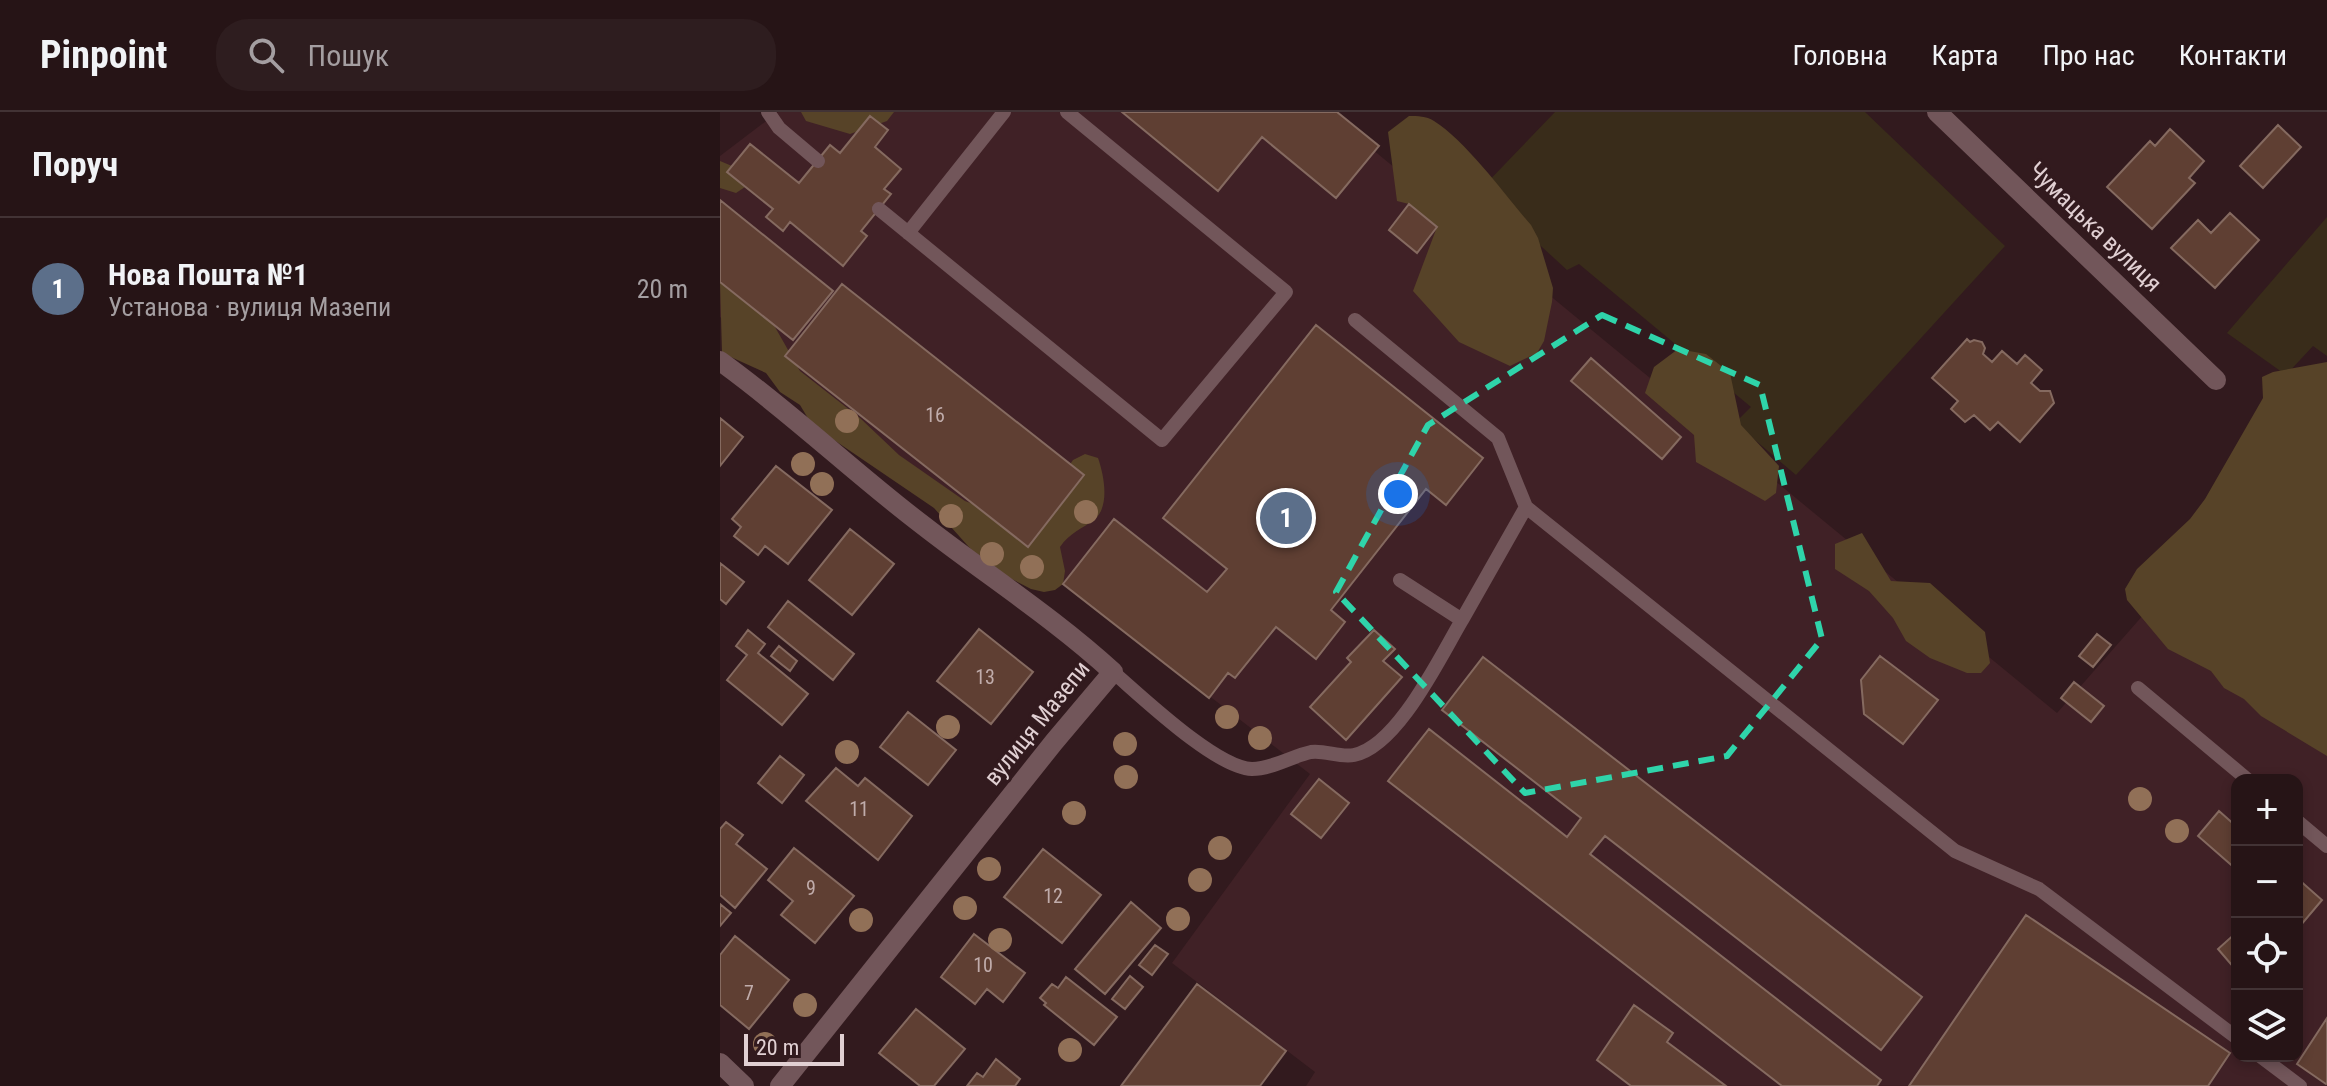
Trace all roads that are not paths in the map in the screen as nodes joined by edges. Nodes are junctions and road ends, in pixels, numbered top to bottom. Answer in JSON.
{"nodes":[{"id":1,"x":768,"y":112,"type":"edge"},
{"id":2,"x":1004,"y":112,"type":"edge"},
{"id":3,"x":1067,"y":112,"type":"edge"},
{"id":4,"x":1937,"y":112,"type":"edge"},
{"id":5,"x":818,"y":161,"type":"dead end"},
{"id":6,"x":879,"y":209,"type":"dead end"},
{"id":7,"x":908,"y":233,"type":"junction"},
{"id":8,"x":1355,"y":320,"type":"dead end"},
{"id":9,"x":720,"y":361,"type":"edge"},
{"id":10,"x":2216,"y":380,"type":"dead end"},
{"id":11,"x":1526,"y":507,"type":"junction"},
{"id":12,"x":1400,"y":580,"type":"dead end"},
{"id":13,"x":1462,"y":620,"type":"junction"},
{"id":14,"x":1113,"y":672,"type":"junction"},
{"id":15,"x":2138,"y":688,"type":"dead end"},
{"id":16,"x":2241,"y":774,"type":"edge"},
{"id":17,"x":2303,"y":826,"type":"edge"},
{"id":18,"x":2327,"y":846,"type":"edge"},
{"id":19,"x":2231,"y":1033,"type":"edge"},
{"id":20,"x":2268,"y":1062,"type":"edge"},
{"id":21,"x":720,"y":1063,"type":"edge"},
{"id":22,"x":744,"y":1086,"type":"edge"},
{"id":23,"x":780,"y":1086,"type":"edge"},
{"id":24,"x":2300,"y":1086,"type":"edge"}],
"edges":[{"from":1,"to":5,"type":"lane"},
{"from":2,"to":7,"type":"lane"},
{"from":3,"to":7,"type":"lane"},
{"from":4,"to":10,"type":"street","name":"Чумацька вулиця"},
{"from":6,"to":7,"type":"lane"},
{"from":8,"to":11,"type":"lane"},
{"from":9,"to":14,"type":"street","name":"вулиця Мазепи"},
{"from":11,"to":13,"type":"lane"},
{"from":11,"to":19,"type":"lane"},
{"from":12,"to":13,"type":"lane"},
{"from":13,"to":14,"type":"lane"},
{"from":14,"to":23,"type":"street","name":"вулиця Мазепи"},
{"from":15,"to":16,"type":"lane"},
{"from":17,"to":18,"type":"lane"},
{"from":20,"to":24,"type":"lane"},
{"from":21,"to":22,"type":"street"}]}
